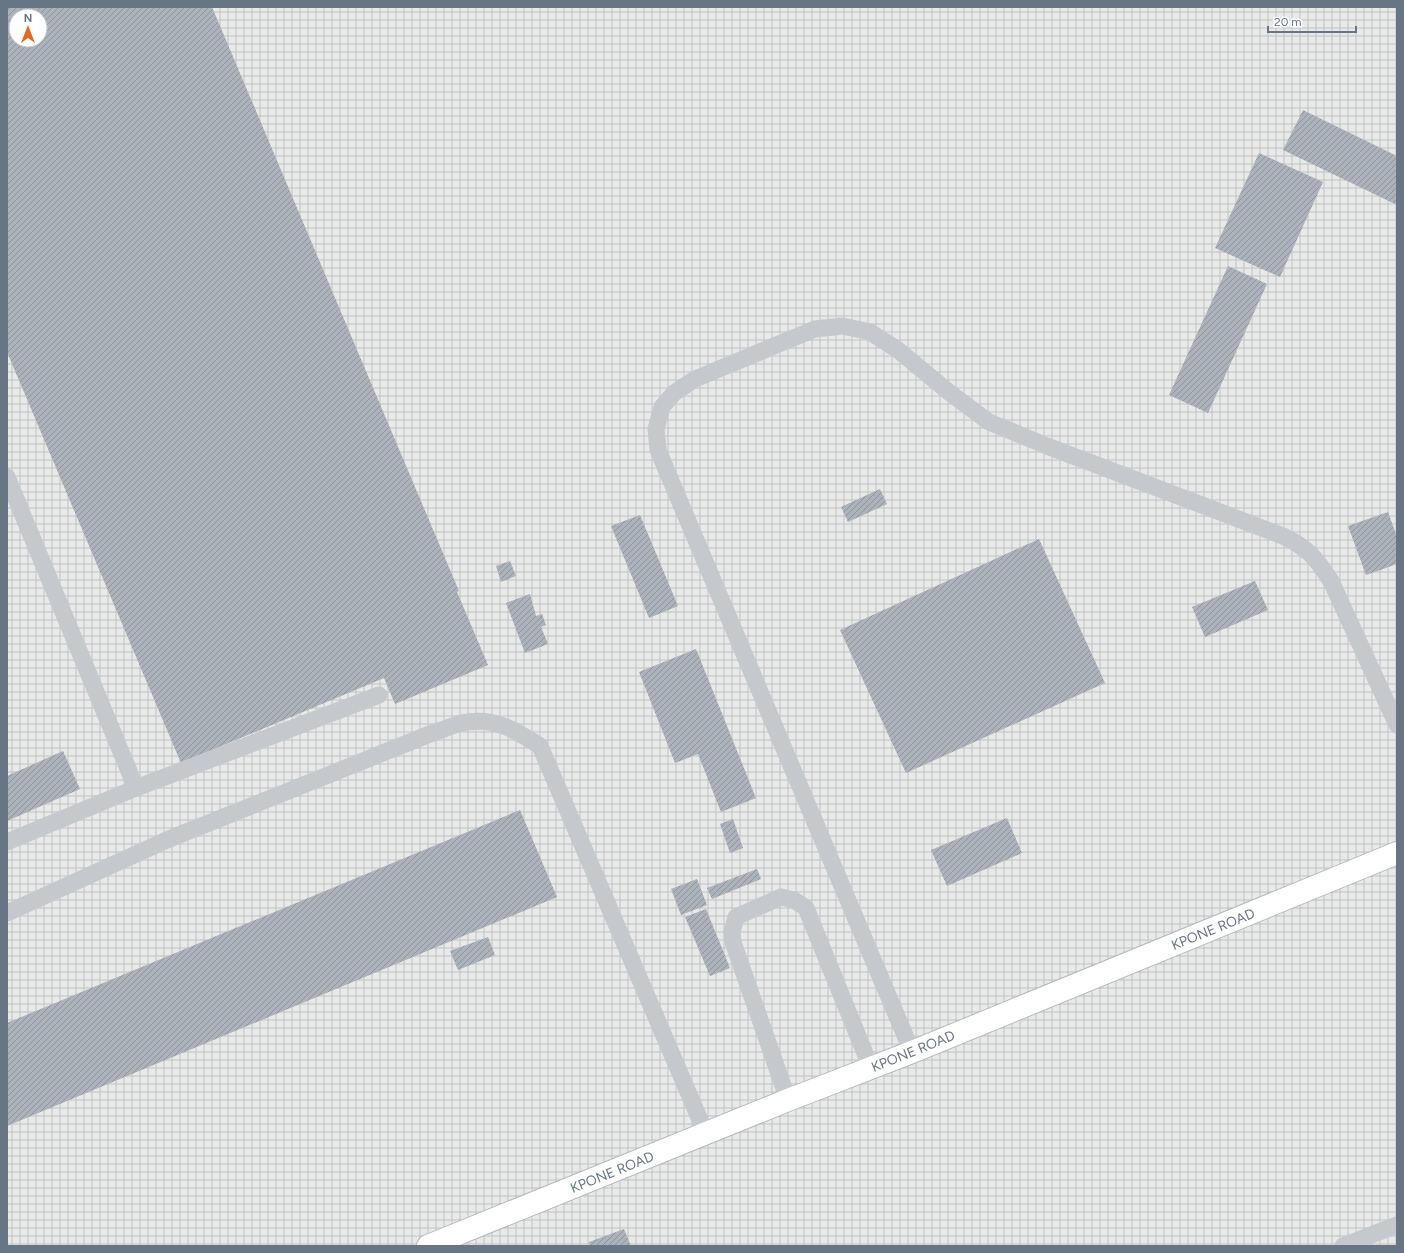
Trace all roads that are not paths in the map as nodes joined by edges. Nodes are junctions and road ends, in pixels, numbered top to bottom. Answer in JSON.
{"nodes":[{"id":1,"x":7,"y":477,"type":"edge"},
{"id":2,"x":379,"y":695,"type":"dead end"},
{"id":3,"x":1397,"y":725,"type":"edge"},
{"id":4,"x":136,"y":788,"type":"junction"},
{"id":5,"x":7,"y":842,"type":"edge"},
{"id":6,"x":1397,"y":853,"type":"edge"},
{"id":7,"x":7,"y":913,"type":"edge"},
{"id":8,"x":912,"y":1052,"type":"junction"},
{"id":9,"x":872,"y":1068,"type":"junction"},
{"id":10,"x":788,"y":1100,"type":"junction"},
{"id":11,"x":706,"y":1134,"type":"junction"},
{"id":12,"x":1397,"y":1224,"type":"edge"},
{"id":13,"x":428,"y":1246,"type":"edge"},
{"id":14,"x":1343,"y":1246,"type":"edge"}],
"edges":[{"from":1,"to":4,"type":"lane"},
{"from":2,"to":4,"type":"lane"},
{"from":3,"to":8,"type":"lane"},
{"from":4,"to":5,"type":"lane"},
{"from":6,"to":8,"type":"main road","name":"KPONE ROAD"},
{"from":7,"to":11,"type":"lane"},
{"from":8,"to":9,"type":"main road","name":"KPONE ROAD"},
{"from":9,"to":10,"type":"main road","name":"KPONE ROAD"},
{"from":9,"to":10,"type":"lane"},
{"from":10,"to":11,"type":"main road","name":"KPONE ROAD"},
{"from":11,"to":13,"type":"main road","name":"KPONE ROAD"},
{"from":12,"to":14,"type":"lane"}]}
